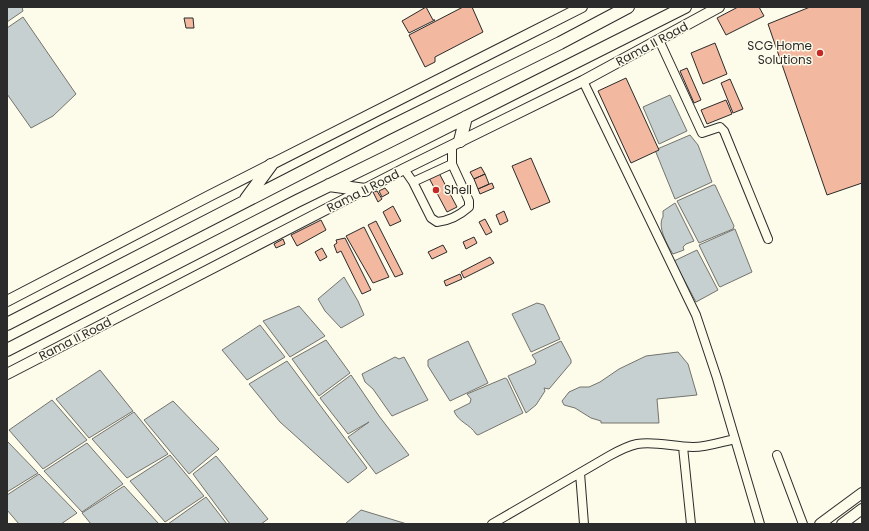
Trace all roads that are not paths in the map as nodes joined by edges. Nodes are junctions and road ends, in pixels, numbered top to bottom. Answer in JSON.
{"nodes":[{"id":1,"x":582,"y":7,"type":"edge"},
{"id":2,"x":628,"y":7,"type":"edge"},
{"id":3,"x":685,"y":7,"type":"edge"},
{"id":4,"x":719,"y":7,"type":"edge"},
{"id":5,"x":659,"y":40,"type":"junction"},
{"id":6,"x":583,"y":81,"type":"junction"},
{"id":7,"x":466,"y":117,"type":"junction"},
{"id":8,"x":456,"y":143,"type":"junction"},
{"id":9,"x":452,"y":164,"type":"junction"},
{"id":10,"x":271,"y":165,"type":"junction"},
{"id":11,"x":404,"y":169,"type":"junction"},
{"id":12,"x":413,"y":182,"type":"junction"},
{"id":13,"x":329,"y":185,"type":"junction"},
{"id":14,"x":365,"y":190,"type":"junction"},
{"id":15,"x":244,"y":202,"type":"junction"},
{"id":16,"x":768,"y":239,"type":"dead end"},
{"id":17,"x":7,"y":301,"type":"edge"},
{"id":18,"x":7,"y":324,"type":"edge"},
{"id":19,"x":7,"y":350,"type":"edge"},
{"id":20,"x":7,"y":374,"type":"edge"},
{"id":21,"x":735,"y":439,"type":"junction"},
{"id":22,"x":684,"y":447,"type":"junction"},
{"id":23,"x":777,"y":456,"type":"dead end"},
{"id":24,"x":580,"y":473,"type":"junction"},
{"id":25,"x":862,"y":493,"type":"edge"},
{"id":26,"x":862,"y":509,"type":"edge"},
{"id":27,"x":492,"y":524,"type":"edge"},
{"id":28,"x":584,"y":524,"type":"edge"},
{"id":29,"x":691,"y":524,"type":"edge"},
{"id":30,"x":760,"y":524,"type":"edge"},
{"id":31,"x":803,"y":524,"type":"edge"},
{"id":32,"x":820,"y":524,"type":"edge"},
{"id":33,"x":842,"y":524,"type":"edge"}],
"edges":[{"from":1,"to":10,"type":"main road"},
{"from":2,"to":15,"type":"highway"},
{"from":3,"to":7,"type":"highway","name":"Rama II Road"},
{"from":4,"to":5,"type":"main road","name":"Rama II Road"},
{"from":5,"to":6,"type":"main road","name":"Rama II Road"},
{"from":5,"to":16,"type":"street"},
{"from":6,"to":8,"type":"main road","name":"Rama II Road"},
{"from":6,"to":21,"type":"street"},
{"from":7,"to":8,"type":"highway"},
{"from":7,"to":13,"type":"highway","name":"Rama II Road"},
{"from":8,"to":9,"type":"street"},
{"from":8,"to":11,"type":"main road","name":"Rama II Road"},
{"from":9,"to":12,"type":"street"},
{"from":9,"to":12,"type":"street"},
{"from":10,"to":15,"type":"highway"},
{"from":10,"to":17,"type":"main road"},
{"from":11,"to":12,"type":"street"},
{"from":11,"to":14,"type":"main road","name":"Rama II Road"},
{"from":13,"to":14,"type":"highway"},
{"from":13,"to":19,"type":"highway","name":"Rama II Road"},
{"from":14,"to":20,"type":"main road","name":"Rama II Road"},
{"from":15,"to":18,"type":"highway"},
{"from":21,"to":22,"type":"street"},
{"from":21,"to":30,"type":"street"},
{"from":22,"to":24,"type":"street"},
{"from":22,"to":29,"type":"street"},
{"from":23,"to":31,"type":"street"},
{"from":24,"to":27,"type":"street"},
{"from":24,"to":28,"type":"street"},
{"from":25,"to":32,"type":"main road"},
{"from":26,"to":33,"type":"main road"}]}
